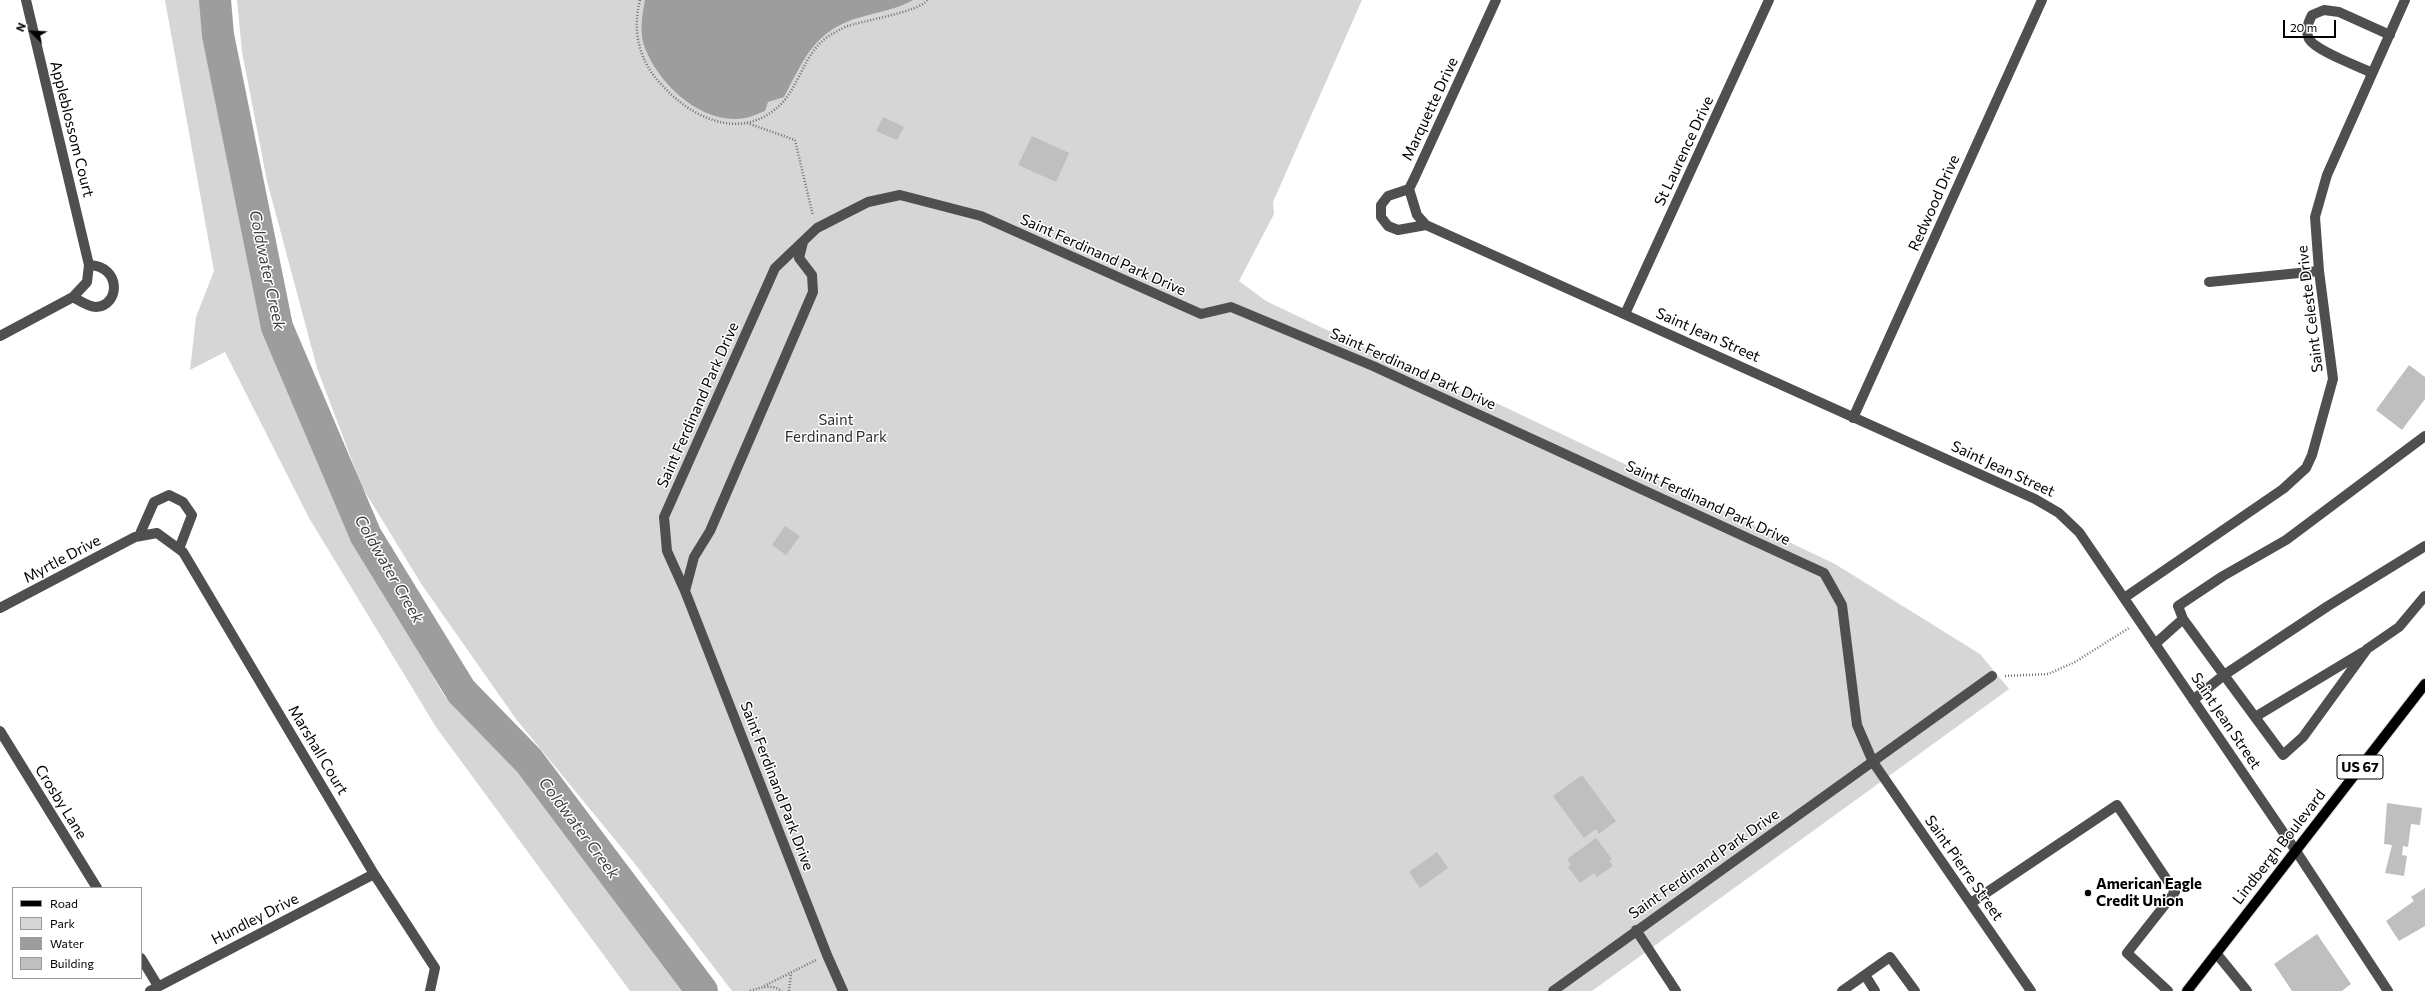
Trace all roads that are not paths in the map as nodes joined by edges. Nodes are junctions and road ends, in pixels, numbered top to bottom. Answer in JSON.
{"nodes":[{"id":1,"x":26,"y":0,"type":"edge"},
{"id":2,"x":1496,"y":0,"type":"edge"},
{"id":3,"x":1769,"y":0,"type":"edge"},
{"id":4,"x":2042,"y":0,"type":"edge"},
{"id":5,"x":2406,"y":0,"type":"edge"},
{"id":6,"x":2390,"y":35,"type":"junction"},
{"id":7,"x":2372,"y":73,"type":"junction"},
{"id":8,"x":1409,"y":189,"type":"junction"},
{"id":9,"x":1426,"y":225,"type":"junction"},
{"id":10,"x":802,"y":242,"type":"junction"},
{"id":11,"x":89,"y":265,"type":"junction"},
{"id":12,"x":2319,"y":271,"type":"junction"},
{"id":13,"x":2209,"y":282,"type":"dead end"},
{"id":14,"x":73,"y":297,"type":"junction"},
{"id":15,"x":1625,"y":314,"type":"junction"},
{"id":16,"x":0,"y":336,"type":"edge"},
{"id":17,"x":1853,"y":418,"type":"junction"},
{"id":18,"x":2425,"y":436,"type":"edge"},
{"id":19,"x":157,"y":533,"type":"joint"},
{"id":20,"x":139,"y":536,"type":"junction"},
{"id":21,"x":2425,"y":546,"type":"edge"},
{"id":22,"x":179,"y":549,"type":"junction"},
{"id":23,"x":685,"y":591,"type":"junction"},
{"id":24,"x":2425,"y":596,"type":"edge"},
{"id":25,"x":2124,"y":598,"type":"junction"},
{"id":26,"x":0,"y":608,"type":"edge"},
{"id":27,"x":2183,"y":619,"type":"junction"},
{"id":28,"x":2155,"y":644,"type":"junction"},
{"id":29,"x":2367,"y":650,"type":"junction"},
{"id":30,"x":2224,"y":675,"type":"junction"},
{"id":31,"x":1992,"y":676,"type":"road end"},
{"id":32,"x":2425,"y":684,"type":"edge"},
{"id":33,"x":2193,"y":700,"type":"junction"},
{"id":34,"x":2255,"y":716,"type":"junction"},
{"id":35,"x":0,"y":731,"type":"edge"},
{"id":36,"x":1873,"y":762,"type":"junction"},
{"id":37,"x":2296,"y":851,"type":"junction"},
{"id":38,"x":374,"y":874,"type":"junction"},
{"id":39,"x":97,"y":887,"type":"edge"},
{"id":40,"x":1971,"y":904,"type":"junction"},
{"id":41,"x":1636,"y":930,"type":"junction"},
{"id":42,"x":2216,"y":953,"type":"junction"},
{"id":43,"x":142,"y":960,"type":"edge"},
{"id":44,"x":1865,"y":975,"type":"junction"},
{"id":45,"x":154,"y":988,"type":"edge"},
{"id":46,"x":430,"y":991,"type":"edge"},
{"id":47,"x":843,"y":991,"type":"edge"},
{"id":48,"x":1553,"y":991,"type":"edge"},
{"id":49,"x":1676,"y":991,"type":"edge"},
{"id":50,"x":1842,"y":991,"type":"edge"},
{"id":51,"x":1875,"y":991,"type":"edge"},
{"id":52,"x":1915,"y":991,"type":"edge"},
{"id":53,"x":2031,"y":991,"type":"edge"},
{"id":54,"x":2168,"y":991,"type":"edge"},
{"id":55,"x":2187,"y":991,"type":"edge"},
{"id":56,"x":2246,"y":991,"type":"edge"},
{"id":57,"x":2388,"y":991,"type":"edge"}],
"edges":[{"from":1,"to":11,"type":"street","name":"Appleblossom Court"},
{"from":2,"to":8,"type":"street","name":"Marquette Drive"},
{"from":3,"to":15,"type":"street","name":"St Laurence Drive"},
{"from":4,"to":17,"type":"street","name":"Redwood Drive"},
{"from":5,"to":6,"type":"street","name":"Saint Celeste Drive"},
{"from":6,"to":7,"type":"street","name":"Saint Celeste Drive"},
{"from":6,"to":7,"type":"street"},
{"from":7,"to":12,"type":"street","name":"Saint Celeste Drive"},
{"from":8,"to":9,"type":"street"},
{"from":8,"to":9,"type":"street"},
{"from":9,"to":15,"type":"street","name":"Saint Jean Street"},
{"from":10,"to":23,"type":"street"},
{"from":10,"to":23,"type":"street","name":"Saint Ferdinand Park Drive"},
{"from":10,"to":36,"type":"street","name":"Saint Ferdinand Park Drive"},
{"from":11,"to":14,"type":"street","name":"Appleblossom Court"},
{"from":11,"to":14,"type":"street"},
{"from":12,"to":13,"type":"street"},
{"from":12,"to":25,"type":"street","name":"Saint Celeste Drive"},
{"from":14,"to":16,"type":"street"},
{"from":15,"to":17,"type":"street","name":"Saint Jean Street"},
{"from":17,"to":25,"type":"street","name":"Saint Jean Street"},
{"from":18,"to":27,"type":"street"},
{"from":19,"to":20,"type":"street","name":"Myrtle Drive"},
{"from":19,"to":22,"type":"street","name":"Marshall Court"},
{"from":20,"to":22,"type":"street"},
{"from":20,"to":26,"type":"street","name":"Myrtle Drive"},
{"from":21,"to":30,"type":"street"},
{"from":22,"to":38,"type":"street","name":"Marshall Court"},
{"from":23,"to":47,"type":"street","name":"Saint Ferdinand Park Drive"},
{"from":24,"to":29,"type":"street"},
{"from":25,"to":28,"type":"street","name":"Saint Jean Street"},
{"from":27,"to":28,"type":"street"},
{"from":27,"to":30,"type":"street"},
{"from":28,"to":33,"type":"street","name":"Saint Jean Street"},
{"from":29,"to":34,"type":"street"},
{"from":29,"to":34,"type":"street"},
{"from":30,"to":33,"type":"street"},
{"from":30,"to":34,"type":"street"},
{"from":31,"to":36,"type":"street","name":"Saint Ferdinand Park Drive"},
{"from":32,"to":37,"type":"main road","name":"Lindbergh Boulevard","number":"US 67"},
{"from":33,"to":37,"type":"street","name":"Saint Jean Street"},
{"from":35,"to":39,"type":"street","name":"Crosby Lane"},
{"from":36,"to":40,"type":"street","name":"Saint Pierre Street"},
{"from":36,"to":41,"type":"street","name":"Saint Ferdinand Park Drive"},
{"from":37,"to":42,"type":"main road","name":"Lindbergh Boulevard","number":"US 67"},
{"from":37,"to":57,"type":"street","name":"Saint Jean Street"},
{"from":38,"to":45,"type":"street","name":"Hundley Drive"},
{"from":38,"to":46,"type":"street","name":"Marshall Court"},
{"from":40,"to":53,"type":"street","name":"Saint Pierre Street"},
{"from":40,"to":54,"type":"street"},
{"from":41,"to":48,"type":"street","name":"Saint Ferdinand Park Drive"},
{"from":41,"to":49,"type":"street"},
{"from":42,"to":55,"type":"main road","name":"Lindbergh Boulevard","number":"US 67"},
{"from":42,"to":56,"type":"street"},
{"from":43,"to":45,"type":"street"},
{"from":44,"to":50,"type":"street"},
{"from":44,"to":51,"type":"street"},
{"from":44,"to":52,"type":"street"}]}
